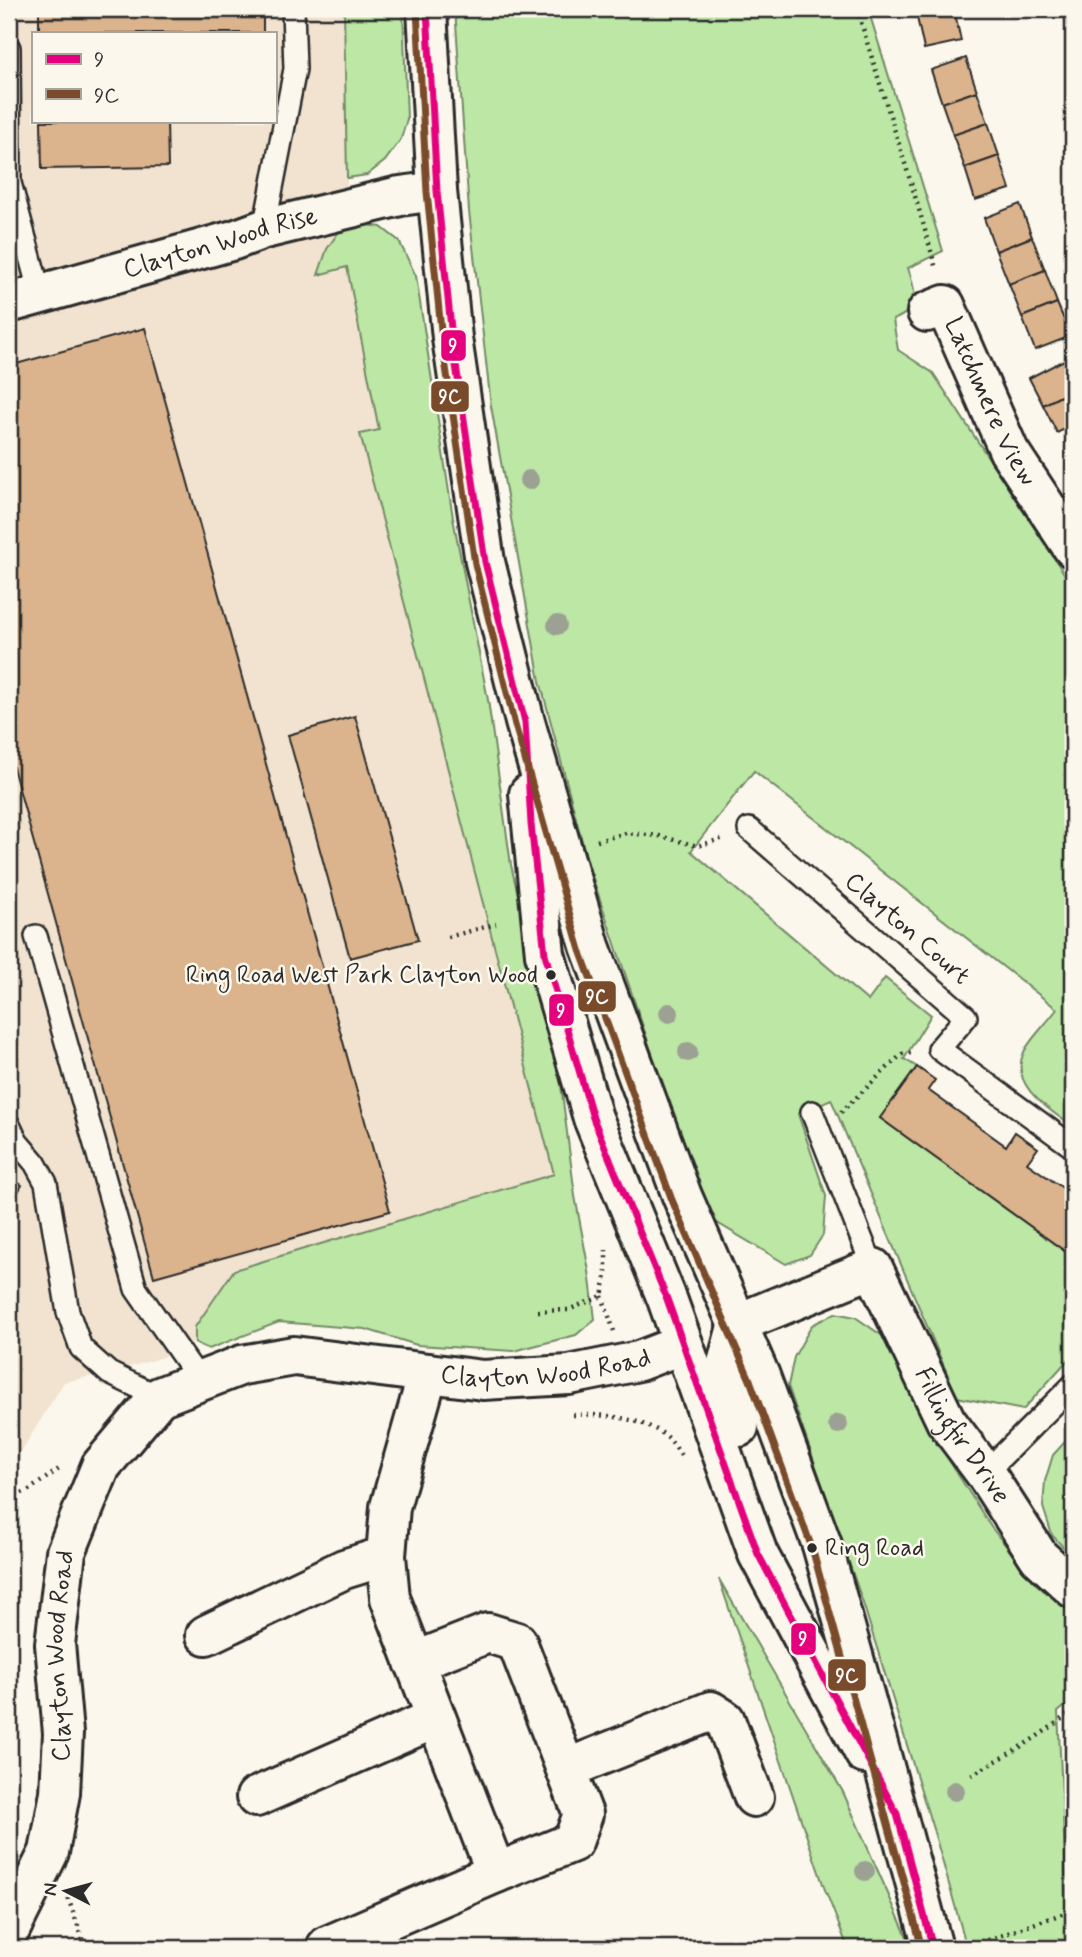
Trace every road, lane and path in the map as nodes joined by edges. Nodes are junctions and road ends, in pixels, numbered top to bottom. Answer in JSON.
{"nodes":[{"id":1,"x":293,"y":9,"type":"edge"},
{"id":2,"x":427,"y":9,"type":"edge"},
{"id":3,"x":857,"y":9,"type":"edge"},
{"id":4,"x":9,"y":48,"type":"edge"},
{"id":5,"x":437,"y":191,"type":"junction"},
{"id":6,"x":264,"y":229,"type":"junction"},
{"id":7,"x":24,"y":299,"type":"edge"},
{"id":8,"x":936,"y":309,"type":"joint"},
{"id":9,"x":1073,"y":548,"type":"edge"},
{"id":10,"x":525,"y":722,"type":"junction"},
{"id":11,"x":749,"y":830,"type":"joint"},
{"id":12,"x":563,"y":852,"type":"junction"},
{"id":13,"x":496,"y":925,"type":"dead end"},
{"id":14,"x":36,"y":936,"type":"dead end"},
{"id":15,"x":448,"y":937,"type":"dead end"},
{"id":16,"x":939,"y":1049,"type":"junction"},
{"id":17,"x":649,"y":1107,"type":"junction"},
{"id":18,"x":816,"y":1121,"type":"joint"},
{"id":19,"x":9,"y":1125,"type":"edge"},
{"id":20,"x":1073,"y":1147,"type":"edge"},
{"id":21,"x":873,"y":1268,"type":"junction"},
{"id":22,"x":738,"y":1323,"type":"junction"},
{"id":23,"x":683,"y":1344,"type":"junction"},
{"id":24,"x":428,"y":1373,"type":"junction"},
{"id":25,"x":200,"y":1381,"type":"junction"},
{"id":26,"x":1073,"y":1385,"type":"edge"},
{"id":27,"x":159,"y":1397,"type":"junction"},
{"id":28,"x":563,"y":1415,"type":"dead end"},
{"id":29,"x":687,"y":1466,"type":"dead end"},
{"id":30,"x":985,"y":1472,"type":"junction"},
{"id":31,"x":758,"y":1555,"type":"junction"},
{"id":32,"x":386,"y":1556,"type":"junction"},
{"id":33,"x":1073,"y":1588,"type":"edge"},
{"id":34,"x":206,"y":1635,"type":"dead end"},
{"id":35,"x":414,"y":1662,"type":"junction"},
{"id":36,"x":1073,"y":1710,"type":"edge"},
{"id":37,"x":436,"y":1718,"type":"junction"},
{"id":38,"x":566,"y":1769,"type":"junction"},
{"id":39,"x":971,"y":1774,"type":"dead end"},
{"id":40,"x":256,"y":1797,"type":"dead end"},
{"id":41,"x":754,"y":1797,"type":"dead end"},
{"id":42,"x":897,"y":1814,"type":"junction"},
{"id":43,"x":496,"y":1873,"type":"junction"},
{"id":44,"x":1073,"y":1910,"type":"edge"},
{"id":45,"x":9,"y":1933,"type":"edge"},
{"id":46,"x":327,"y":1948,"type":"edge"},
{"id":47,"x":933,"y":1948,"type":"edge"},
{"id":48,"x":965,"y":1948,"type":"edge"}],
"edges":[{"from":1,"to":6,"type":"lane"},
{"from":2,"to":5,"type":"main road"},
{"from":3,"to":8,"type":"path"},
{"from":4,"to":7,"type":"lane"},
{"from":5,"to":6,"type":"main road","name":"Clayton Wood Rise"},
{"from":5,"to":10,"type":"main road"},
{"from":6,"to":7,"type":"main road","name":"Clayton Wood Rise"},
{"from":8,"to":9,"type":"main road","name":"Latchmere View"},
{"from":10,"to":12,"type":"main road"},
{"from":10,"to":23,"type":"main road"},
{"from":11,"to":12,"type":"path"},
{"from":11,"to":16,"type":"lane","name":"Clayton Court"},
{"from":12,"to":17,"type":"main road"},
{"from":13,"to":15,"type":"path"},
{"from":14,"to":25,"type":"lane"},
{"from":16,"to":18,"type":"path"},
{"from":16,"to":20,"type":"lane"},
{"from":17,"to":22,"type":"main road"},
{"from":17,"to":23,"type":"main road"},
{"from":18,"to":21,"type":"lane","name":"Fillingfir Drive"},
{"from":19,"to":27,"type":"lane"},
{"from":21,"to":22,"type":"main road"},
{"from":21,"to":30,"type":"main road","name":"Fillingfir Drive"},
{"from":22,"to":23,"type":"main road","name":"Clayton Wood Road"},
{"from":22,"to":31,"type":"main road"},
{"from":22,"to":42,"type":"main road"},
{"from":23,"to":24,"type":"main road","name":"Clayton Wood Road"},
{"from":23,"to":31,"type":"main road"},
{"from":24,"to":25,"type":"main road","name":"Clayton Wood Road"},
{"from":24,"to":32,"type":"main road"},
{"from":25,"to":27,"type":"main road","name":"Clayton Wood Road"},
{"from":26,"to":30,"type":"lane"},
{"from":27,"to":45,"type":"main road","name":"Clayton Wood Road"},
{"from":28,"to":29,"type":"path"},
{"from":30,"to":33,"type":"main road","name":"Fillingfir Drive"},
{"from":31,"to":42,"type":"main road"},
{"from":32,"to":34,"type":"main road"},
{"from":32,"to":35,"type":"main road"},
{"from":35,"to":37,"type":"main road"},
{"from":35,"to":38,"type":"main road"},
{"from":36,"to":39,"type":"path"},
{"from":37,"to":40,"type":"main road"},
{"from":37,"to":43,"type":"main road"},
{"from":38,"to":41,"type":"main road"},
{"from":38,"to":43,"type":"main road"},
{"from":42,"to":47,"type":"main road"},
{"from":43,"to":46,"type":"main road"},
{"from":44,"to":48,"type":"path"}]}
